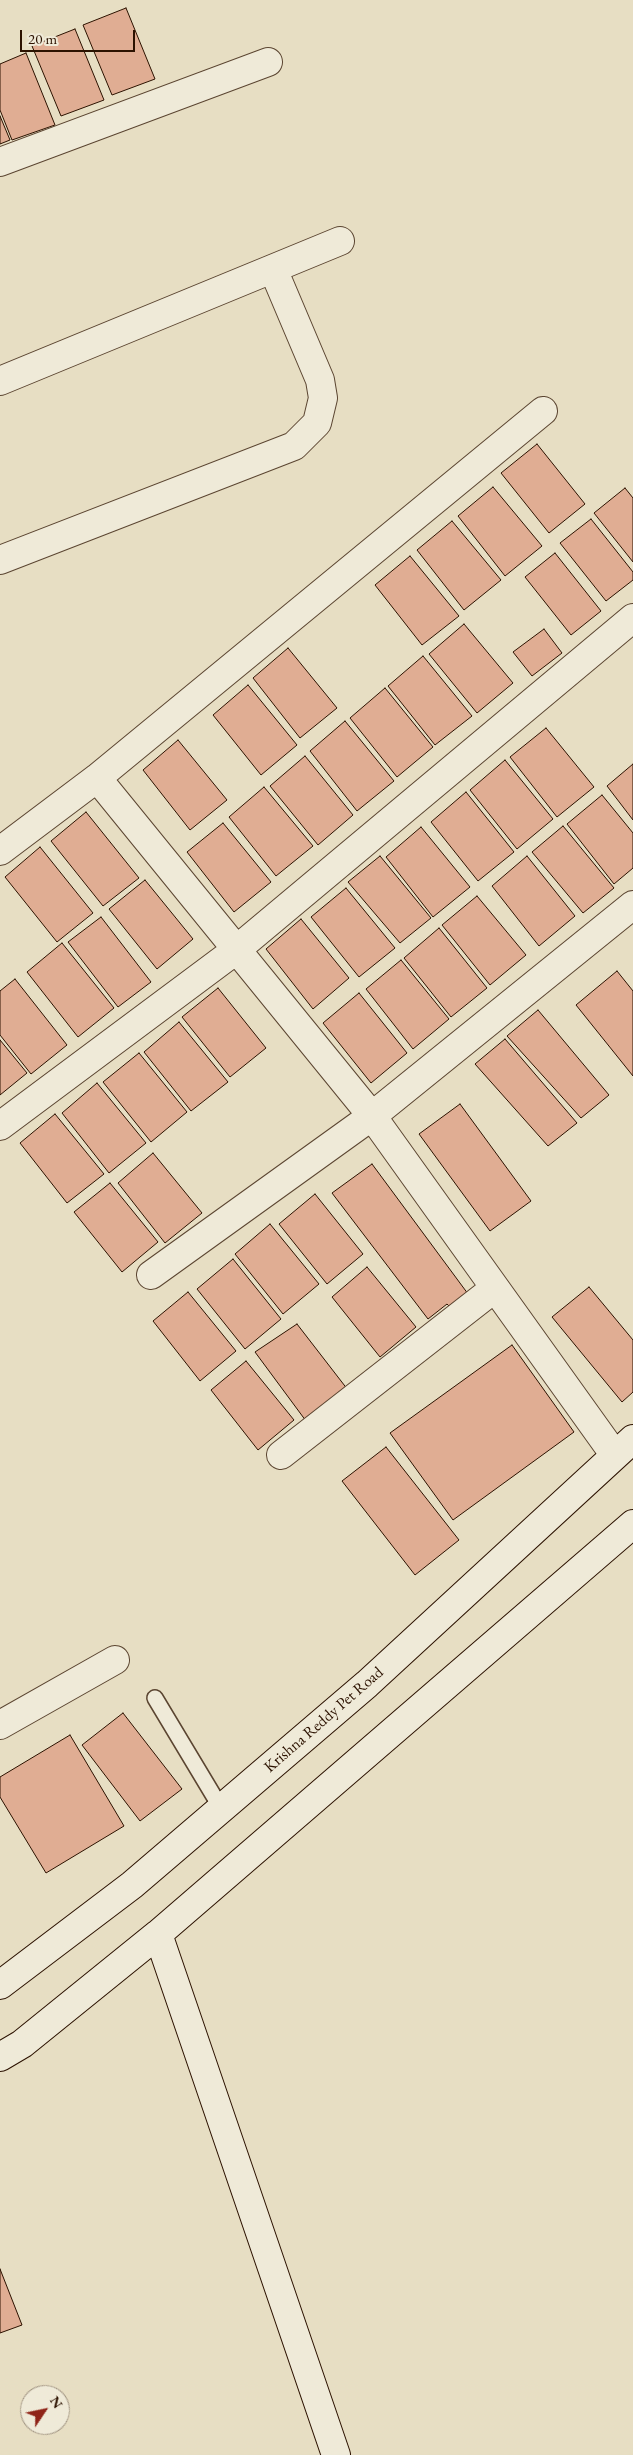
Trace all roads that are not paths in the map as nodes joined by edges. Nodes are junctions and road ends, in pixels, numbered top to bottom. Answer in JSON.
{"nodes":[{"id":1,"x":268,"y":62,"type":"dead end"},
{"id":2,"x":0,"y":162,"type":"edge"},
{"id":3,"x":340,"y":241,"type":"dead end"},
{"id":4,"x":273,"y":269,"type":"junction"},
{"id":5,"x":0,"y":381,"type":"edge"},
{"id":6,"x":543,"y":411,"type":"dead end"},
{"id":7,"x":0,"y":560,"type":"edge"},
{"id":8,"x":633,"y":618,"type":"edge"},
{"id":9,"x":97,"y":778,"type":"junction"},
{"id":10,"x":0,"y":851,"type":"edge"},
{"id":11,"x":633,"y":905,"type":"edge"},
{"id":12,"x":236,"y":950,"type":"junction"},
{"id":13,"x":372,"y":1116,"type":"junction"},
{"id":14,"x":0,"y":1126,"type":"edge"},
{"id":15,"x":151,"y":1276,"type":"dead end"},
{"id":16,"x":495,"y":1288,"type":"junction"},
{"id":17,"x":624,"y":1446,"type":"edge"},
{"id":18,"x":281,"y":1455,"type":"dead end"},
{"id":19,"x":633,"y":1524,"type":"edge"},
{"id":20,"x":114,"y":1660,"type":"dead end"},
{"id":21,"x":156,"y":1698,"type":"dead end"},
{"id":22,"x":0,"y":1725,"type":"edge"},
{"id":23,"x":221,"y":1808,"type":"junction"},
{"id":24,"x":158,"y":1934,"type":"junction"},
{"id":25,"x":0,"y":1985,"type":"edge"},
{"id":26,"x":0,"y":2057,"type":"edge"},
{"id":27,"x":336,"y":2455,"type":"edge"}],
"edges":[{"from":1,"to":2,"type":"street"},
{"from":3,"to":4,"type":"street"},
{"from":4,"to":5,"type":"street"},
{"from":4,"to":7,"type":"street"},
{"from":6,"to":9,"type":"street"},
{"from":8,"to":12,"type":"street"},
{"from":9,"to":10,"type":"street"},
{"from":9,"to":12,"type":"street"},
{"from":11,"to":13,"type":"street"},
{"from":12,"to":13,"type":"street"},
{"from":12,"to":14,"type":"street"},
{"from":13,"to":15,"type":"street"},
{"from":13,"to":16,"type":"street"},
{"from":16,"to":17,"type":"street"},
{"from":16,"to":18,"type":"street"},
{"from":17,"to":23,"type":"street","name":"Krishna Reddy Pet Road"},
{"from":19,"to":24,"type":"street"},
{"from":20,"to":22,"type":"street"},
{"from":21,"to":23,"type":"lane"},
{"from":23,"to":25,"type":"street","name":"Krishna Reddy Pet Road"},
{"from":24,"to":26,"type":"street"},
{"from":24,"to":27,"type":"street"}]}
